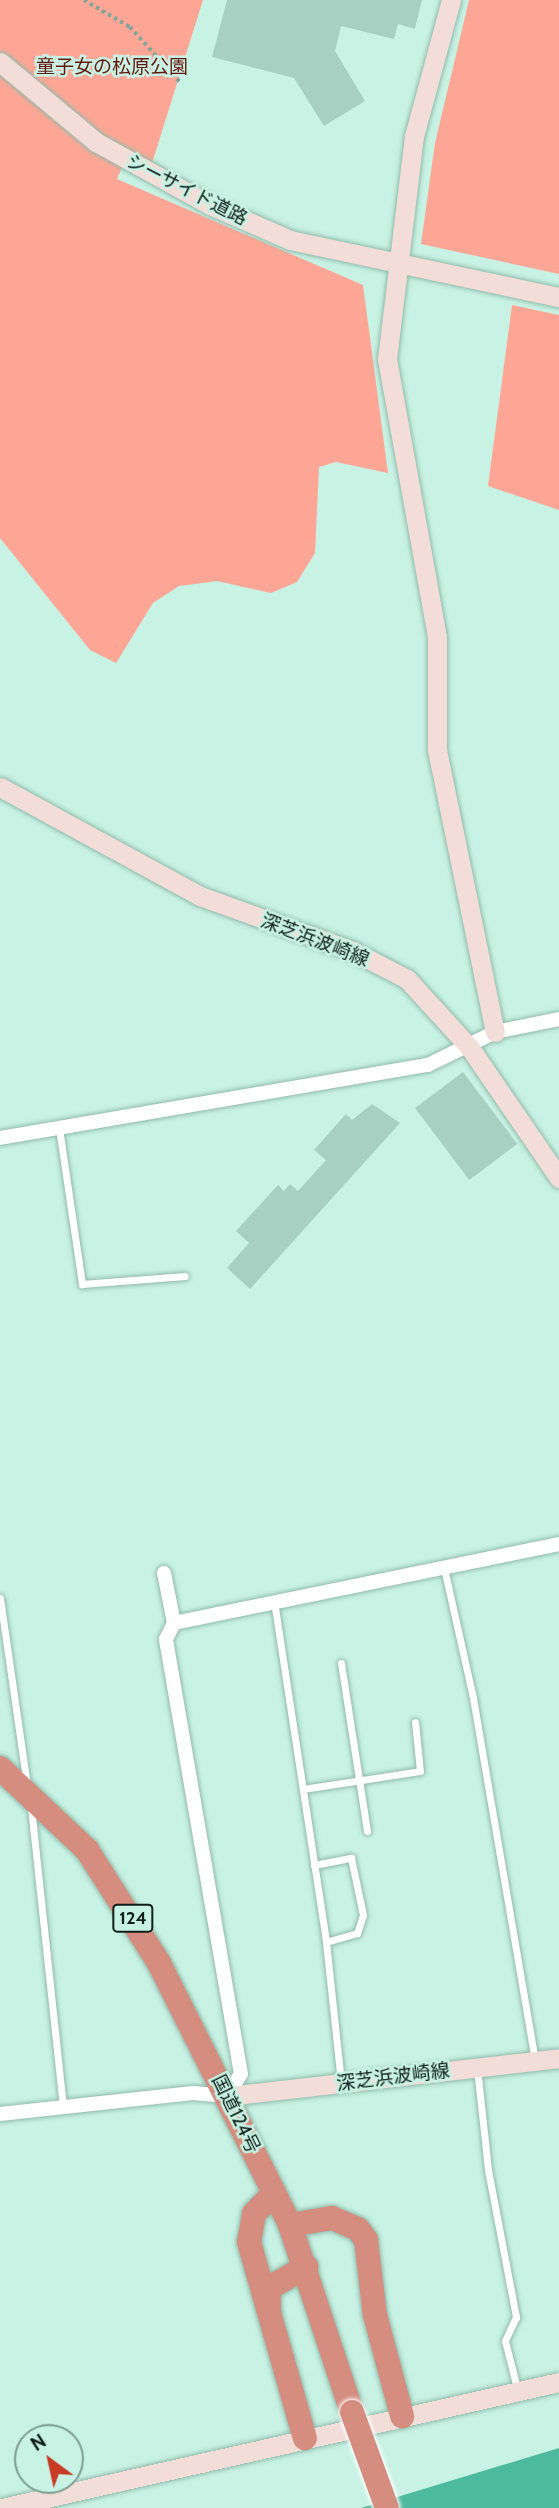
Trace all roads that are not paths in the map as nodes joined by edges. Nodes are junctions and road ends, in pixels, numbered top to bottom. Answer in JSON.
{"nodes":[{"id":1,"x":451,"y":0,"type":"edge"},
{"id":2,"x":0,"y":62,"type":"edge"},
{"id":3,"x":401,"y":268,"type":"junction"},
{"id":4,"x":559,"y":297,"type":"edge"},
{"id":5,"x":0,"y":787,"type":"edge"},
{"id":6,"x":559,"y":1019,"type":"edge"},
{"id":7,"x":495,"y":1032,"type":"junction"},
{"id":8,"x":470,"y":1048,"type":"junction"},
{"id":9,"x":59,"y":1127,"type":"junction"},
{"id":10,"x":0,"y":1138,"type":"edge"},
{"id":11,"x":559,"y":1178,"type":"edge"},
{"id":12,"x":185,"y":1276,"type":"dead end"},
{"id":13,"x":559,"y":1544,"type":"edge"},
{"id":14,"x":444,"y":1568,"type":"junction"},
{"id":15,"x":164,"y":1573,"type":"dead end"},
{"id":16,"x":0,"y":1598,"type":"edge"},
{"id":17,"x":274,"y":1600,"type":"junction"},
{"id":18,"x":174,"y":1622,"type":"junction"},
{"id":19,"x":341,"y":1663,"type":"dead end"},
{"id":20,"x":415,"y":1722,"type":"dead end"},
{"id":21,"x":0,"y":1768,"type":"edge"},
{"id":22,"x":359,"y":1781,"type":"junction"},
{"id":23,"x":303,"y":1789,"type":"junction"},
{"id":24,"x":29,"y":1793,"type":"junction"},
{"id":25,"x":367,"y":1830,"type":"dead end"},
{"id":26,"x":314,"y":1865,"type":"junction"},
{"id":27,"x":326,"y":1942,"type":"junction"},
{"id":28,"x":559,"y":2058,"type":"edge"},
{"id":29,"x":536,"y":2061,"type":"junction"},
{"id":30,"x":477,"y":2067,"type":"junction"},
{"id":31,"x":341,"y":2083,"type":"junction"},
{"id":32,"x":227,"y":2096,"type":"junction"},
{"id":33,"x":63,"y":2108,"type":"junction"},
{"id":34,"x":0,"y":2114,"type":"edge"},
{"id":35,"x":274,"y":2193,"type":"junction"},
{"id":36,"x":290,"y":2225,"type":"junction"},
{"id":37,"x":306,"y":2267,"type":"junction"},
{"id":38,"x":269,"y":2316,"type":"junction"},
{"id":39,"x":559,"y":2382,"type":"edge"},
{"id":40,"x":517,"y":2392,"type":"junction"},
{"id":41,"x":402,"y":2416,"type":"junction"},
{"id":42,"x":305,"y":2438,"type":"junction"},
{"id":43,"x":2,"y":2508,"type":"edge"},
{"id":44,"x":387,"y":2508,"type":"edge"}],
"edges":[{"from":1,"to":3,"type":"street"},
{"from":2,"to":3,"type":"street","name":"シーサイド道路"},
{"from":3,"to":4,"type":"street","name":"シーサイド道路"},
{"from":3,"to":7,"type":"street"},
{"from":5,"to":8,"type":"street","name":"深芝浜波崎線"},
{"from":6,"to":7,"type":"street"},
{"from":7,"to":8,"type":"street"},
{"from":8,"to":9,"type":"street"},
{"from":8,"to":11,"type":"street","name":"深芝浜波崎線"},
{"from":9,"to":10,"type":"street"},
{"from":9,"to":12,"type":"lane"},
{"from":13,"to":14,"type":"street"},
{"from":14,"to":17,"type":"street"},
{"from":14,"to":29,"type":"lane"},
{"from":15,"to":18,"type":"street"},
{"from":16,"to":24,"type":"lane"},
{"from":17,"to":18,"type":"street"},
{"from":17,"to":23,"type":"lane"},
{"from":18,"to":32,"type":"street"},
{"from":19,"to":22,"type":"lane"},
{"from":20,"to":22,"type":"lane"},
{"from":21,"to":24,"type":"highway","name":"国道124号","number":"124"},
{"from":22,"to":23,"type":"lane"},
{"from":22,"to":25,"type":"lane"},
{"from":23,"to":26,"type":"lane"},
{"from":24,"to":32,"type":"highway","name":"国道124号","number":"124"},
{"from":24,"to":33,"type":"lane"},
{"from":26,"to":27,"type":"lane"},
{"from":26,"to":27,"type":"lane"},
{"from":27,"to":31,"type":"lane"},
{"from":28,"to":29,"type":"street","name":"深芝浜波崎線"},
{"from":29,"to":30,"type":"street","name":"深芝浜波崎線"},
{"from":30,"to":31,"type":"street","name":"深芝浜波崎線"},
{"from":30,"to":40,"type":"lane"},
{"from":31,"to":32,"type":"street","name":"深芝浜波崎線"},
{"from":32,"to":33,"type":"street"},
{"from":32,"to":35,"type":"highway","name":"国道124号","number":"124"},
{"from":33,"to":34,"type":"street"},
{"from":35,"to":36,"type":"highway","name":"国道124号","number":"124"},
{"from":35,"to":38,"type":"highway"},
{"from":36,"to":37,"type":"highway","name":"国道124号","number":"124"},
{"from":36,"to":41,"type":"highway"},
{"from":37,"to":38,"type":"highway"},
{"from":37,"to":44,"type":"highway","name":"国道124号","number":"124","bridge":true},
{"from":38,"to":42,"type":"highway"},
{"from":39,"to":40,"type":"street"},
{"from":40,"to":41,"type":"street"},
{"from":41,"to":42,"type":"street"},
{"from":42,"to":43,"type":"street"}]}
